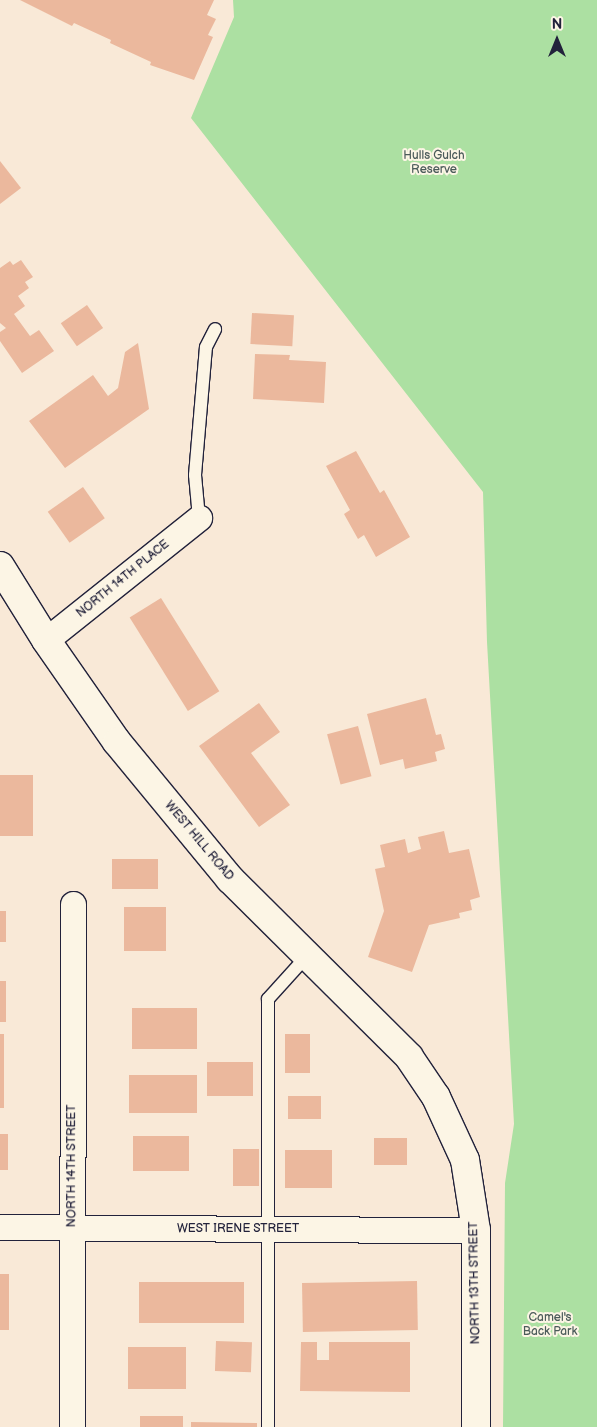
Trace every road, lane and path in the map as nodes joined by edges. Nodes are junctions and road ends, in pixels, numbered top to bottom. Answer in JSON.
{"nodes":[{"id":1,"x":216,"y":329,"type":"dead end"},
{"id":2,"x":199,"y":518,"type":"joint"},
{"id":3,"x":0,"y":566,"type":"edge"},
{"id":4,"x":46,"y":640,"type":"junction"},
{"id":5,"x":73,"y":904,"type":"dead end"},
{"id":6,"x":307,"y":956,"type":"junction"},
{"id":7,"x":430,"y":1088,"type":"joint"},
{"id":8,"x":0,"y":1227,"type":"edge"},
{"id":9,"x":72,"y":1228,"type":"junction"},
{"id":10,"x":269,"y":1229,"type":"junction"},
{"id":11,"x":476,"y":1230,"type":"junction"},
{"id":12,"x":72,"y":1427,"type":"edge"},
{"id":13,"x":268,"y":1427,"type":"edge"},
{"id":14,"x":476,"y":1427,"type":"edge"}],
"edges":[{"from":1,"to":2,"type":"lane"},
{"from":2,"to":4,"type":"street","name":"NORTH 14TH PLACE"},
{"from":3,"to":4,"type":"street","name":"WEST HILL ROAD"},
{"from":4,"to":6,"type":"street","name":"WEST HILL ROAD"},
{"from":5,"to":9,"type":"street","name":"NORTH 14TH STREET"},
{"from":6,"to":7,"type":"street","name":"WEST HILL ROAD"},
{"from":6,"to":10,"type":"lane"},
{"from":7,"to":11,"type":"street","name":"NORTH 13TH STREET"},
{"from":8,"to":9,"type":"street","name":"WEST IRENE STREET"},
{"from":9,"to":10,"type":"street","name":"WEST IRENE STREET"},
{"from":9,"to":12,"type":"street","name":"NORTH 14TH STREET"},
{"from":10,"to":11,"type":"street","name":"WEST IRENE STREET"},
{"from":10,"to":13,"type":"lane"},
{"from":11,"to":14,"type":"street","name":"NORTH 13TH STREET"}]}
